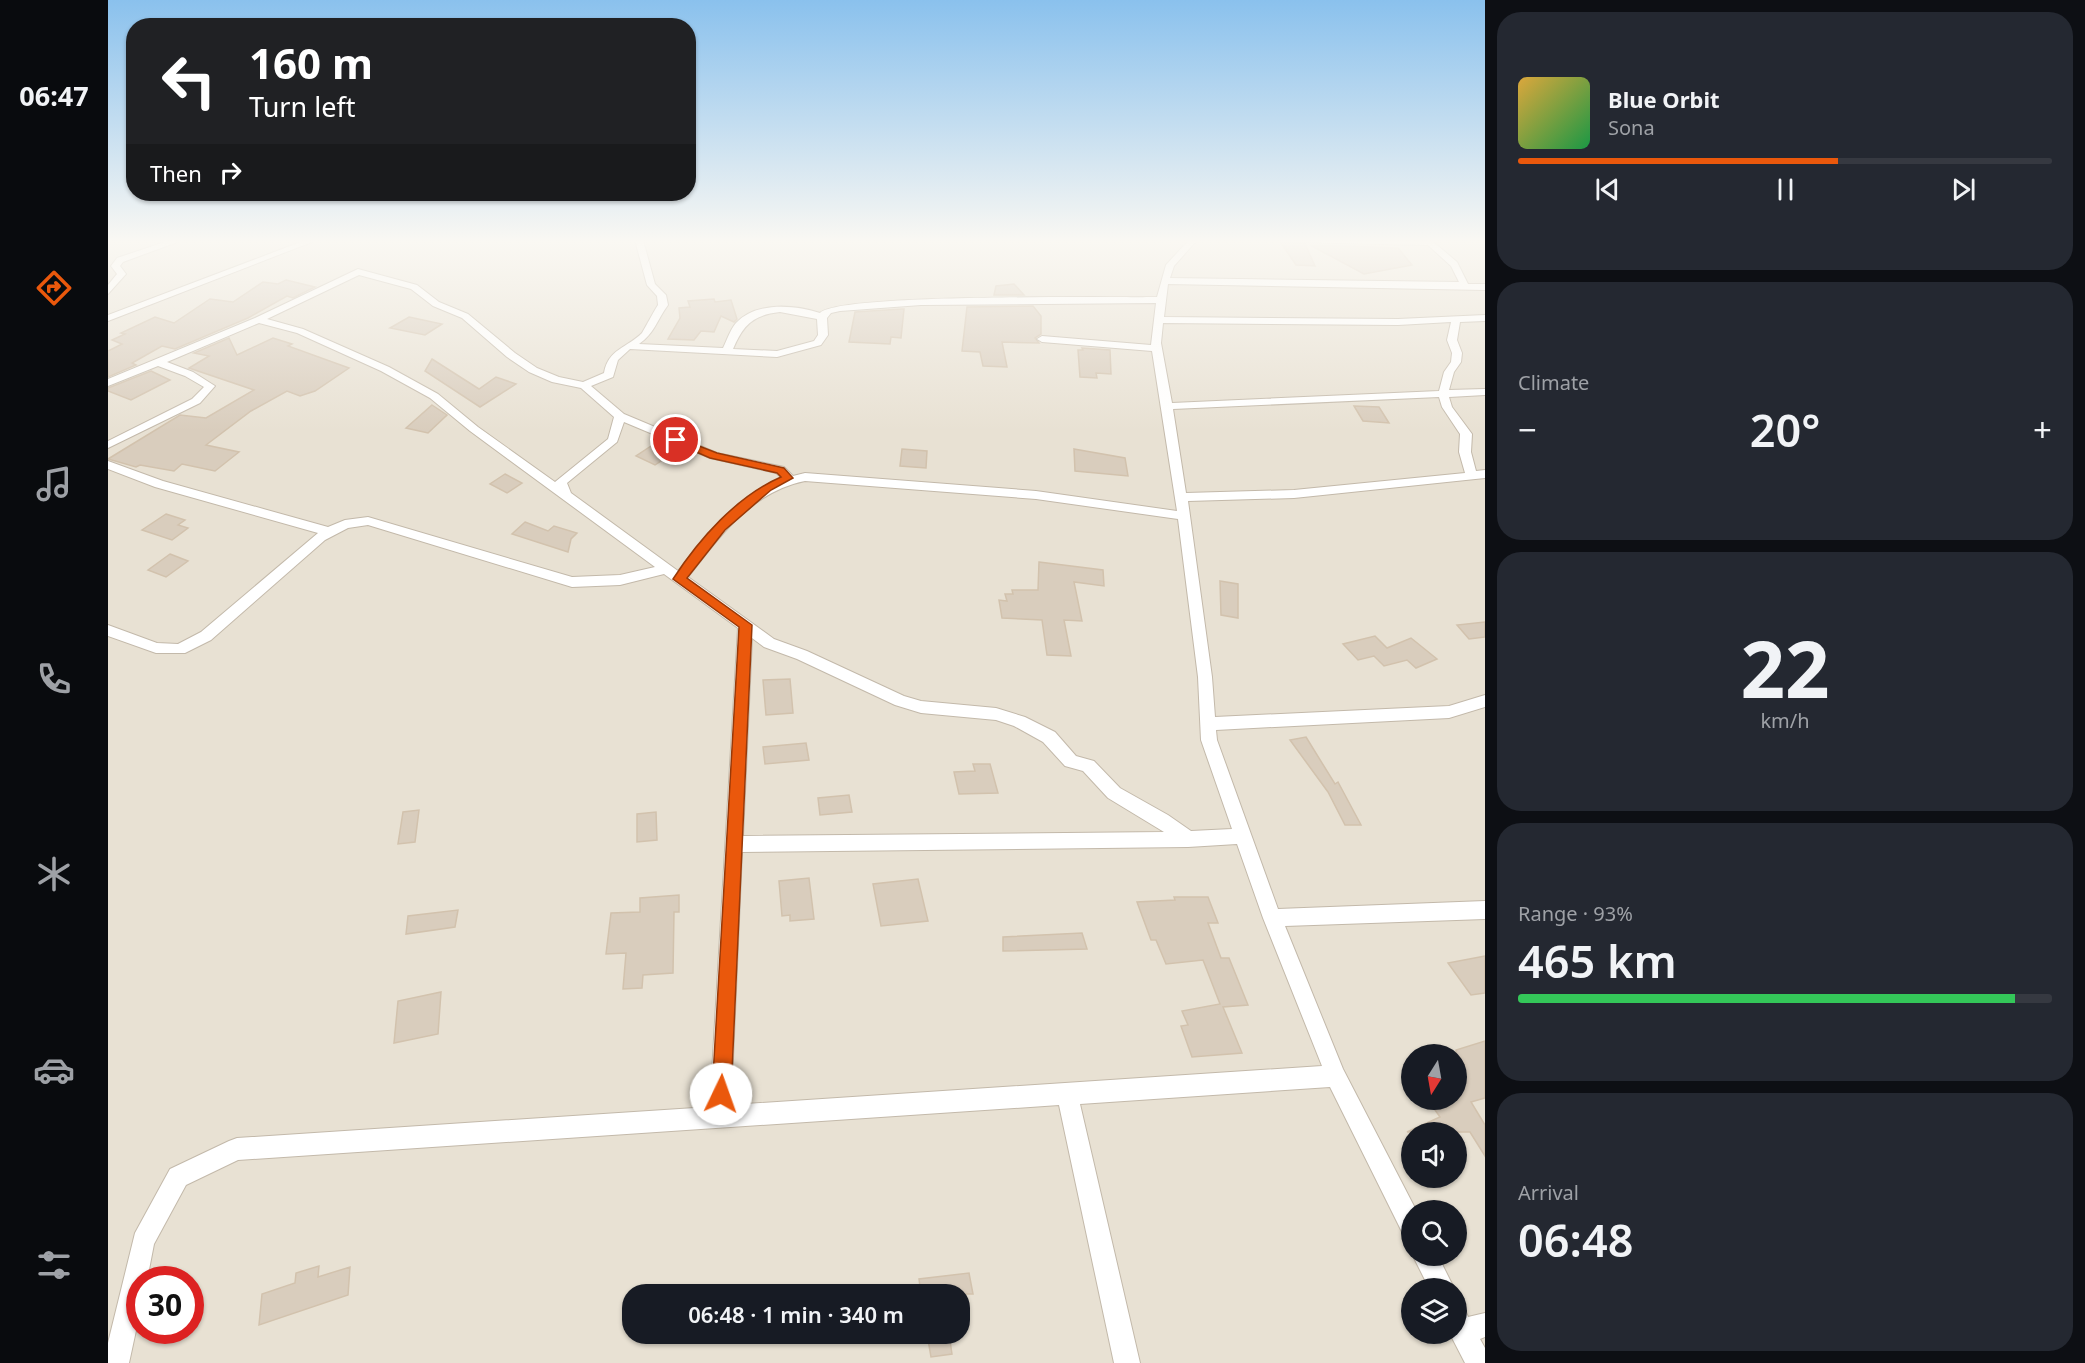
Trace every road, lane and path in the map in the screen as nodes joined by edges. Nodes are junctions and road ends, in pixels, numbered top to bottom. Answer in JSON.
{"nodes":[{"id":1,"x":146,"y":304,"type":"edge"},
{"id":2,"x":292,"y":304,"type":"edge"},
{"id":3,"x":435,"y":304,"type":"edge"},
{"id":4,"x":663,"y":304,"type":"edge"},
{"id":5,"x":899,"y":304,"type":"edge"},
{"id":6,"x":1161,"y":304,"type":"edge"},
{"id":7,"x":108,"y":311,"type":"edge"},
{"id":8,"x":119,"y":314,"type":"junction"},
{"id":9,"x":822,"y":317,"type":"junction"},
{"id":10,"x":108,"y":318,"type":"edge"},
{"id":11,"x":1485,"y":318,"type":"edge"},
{"id":12,"x":1456,"y":319,"type":"junction"},
{"id":13,"x":258,"y":320,"type":"junction"},
{"id":14,"x":1159,"y":320,"type":"junction"},
{"id":15,"x":1042,"y":339,"type":"dead end"},
{"id":16,"x":628,"y":346,"type":"junction"},
{"id":17,"x":1157,"y":348,"type":"junction"},
{"id":18,"x":727,"y":351,"type":"junction"},
{"id":19,"x":157,"y":362,"type":"junction"},
{"id":20,"x":109,"y":382,"type":"edge"},
{"id":21,"x":584,"y":385,"type":"junction"},
{"id":22,"x":1485,"y":392,"type":"edge"},
{"id":23,"x":1443,"y":394,"type":"junction"},
{"id":24,"x":1167,"y":406,"type":"junction"},
{"id":25,"x":620,"y":416,"type":"junction"},
{"id":26,"x":108,"y":446,"type":"edge"},
{"id":27,"x":108,"y":465,"type":"edge"},
{"id":28,"x":1471,"y":474,"type":"junction"},
{"id":29,"x":1485,"y":474,"type":"edge"},
{"id":30,"x":788,"y":478,"type":"junction"},
{"id":31,"x":565,"y":494,"type":"junction"},
{"id":32,"x":1181,"y":497,"type":"junction"},
{"id":33,"x":1184,"y":516,"type":"junction"},
{"id":34,"x":330,"y":532,"type":"junction"},
{"id":35,"x":666,"y":569,"type":"junction"},
{"id":36,"x":679,"y":579,"type":"junction"},
{"id":37,"x":745,"y":625,"type":"junction"},
{"id":38,"x":108,"y":630,"type":"edge"},
{"id":39,"x":1485,"y":701,"type":"edge"},
{"id":40,"x":1208,"y":724,"type":"junction"},
{"id":41,"x":1243,"y":836,"type":"junction"},
{"id":42,"x":1188,"y":839,"type":"junction"},
{"id":43,"x":734,"y":844,"type":"junction"},
{"id":44,"x":1485,"y":910,"type":"edge"},
{"id":45,"x":1272,"y":918,"type":"junction"},
{"id":46,"x":1336,"y":1076,"type":"junction"},
{"id":47,"x":1067,"y":1094,"type":"junction"},
{"id":48,"x":720,"y":1117,"type":"junction"},
{"id":49,"x":1401,"y":1206,"type":"edge"},
{"id":50,"x":1468,"y":1325,"type":"edge"},
{"id":51,"x":116,"y":1363,"type":"edge"},
{"id":52,"x":1127,"y":1363,"type":"edge"},
{"id":53,"x":1479,"y":1363,"type":"edge"}],
"edges":[{"from":1,"to":8,"type":"street"},
{"from":2,"to":13,"type":"street"},
{"from":3,"to":21,"type":"street"},
{"from":4,"to":16,"type":"street"},
{"from":5,"to":9,"type":"street"},
{"from":6,"to":14,"type":"street"},
{"from":7,"to":8,"type":"street"},
{"from":8,"to":10,"type":"street"},
{"from":9,"to":18,"type":"street"},
{"from":9,"to":18,"type":"street"},
{"from":11,"to":12,"type":"street"},
{"from":12,"to":14,"type":"street"},
{"from":12,"to":23,"type":"street"},
{"from":13,"to":19,"type":"street"},
{"from":13,"to":31,"type":"street"},
{"from":14,"to":17,"type":"street"},
{"from":15,"to":17,"type":"street"},
{"from":16,"to":18,"type":"street"},
{"from":16,"to":21,"type":"street"},
{"from":17,"to":24,"type":"street"},
{"from":19,"to":20,"type":"street"},
{"from":19,"to":26,"type":"street"},
{"from":21,"to":25,"type":"street"},
{"from":22,"to":23,"type":"street"},
{"from":23,"to":24,"type":"street"},
{"from":23,"to":28,"type":"street"},
{"from":24,"to":32,"type":"street"},
{"from":25,"to":30,"type":"street"},
{"from":25,"to":31,"type":"street"},
{"from":27,"to":34,"type":"street"},
{"from":28,"to":29,"type":"street"},
{"from":28,"to":32,"type":"street"},
{"from":30,"to":33,"type":"street"},
{"from":30,"to":36,"type":"street"},
{"from":31,"to":35,"type":"street"},
{"from":32,"to":33,"type":"street"},
{"from":33,"to":40,"type":"street"},
{"from":34,"to":35,"type":"street"},
{"from":34,"to":38,"type":"street"},
{"from":35,"to":36,"type":"street"},
{"from":36,"to":37,"type":"street"},
{"from":37,"to":42,"type":"street"},
{"from":37,"to":43,"type":"street"},
{"from":39,"to":40,"type":"street"},
{"from":40,"to":41,"type":"street"},
{"from":41,"to":42,"type":"street"},
{"from":41,"to":45,"type":"street"},
{"from":42,"to":43,"type":"street"},
{"from":43,"to":48,"type":"street"},
{"from":44,"to":45,"type":"street"},
{"from":45,"to":46,"type":"street"},
{"from":46,"to":47,"type":"street"},
{"from":46,"to":49,"type":"street"},
{"from":47,"to":48,"type":"street"},
{"from":47,"to":52,"type":"street"},
{"from":48,"to":51,"type":"street"},
{"from":50,"to":53,"type":"street"}]}
